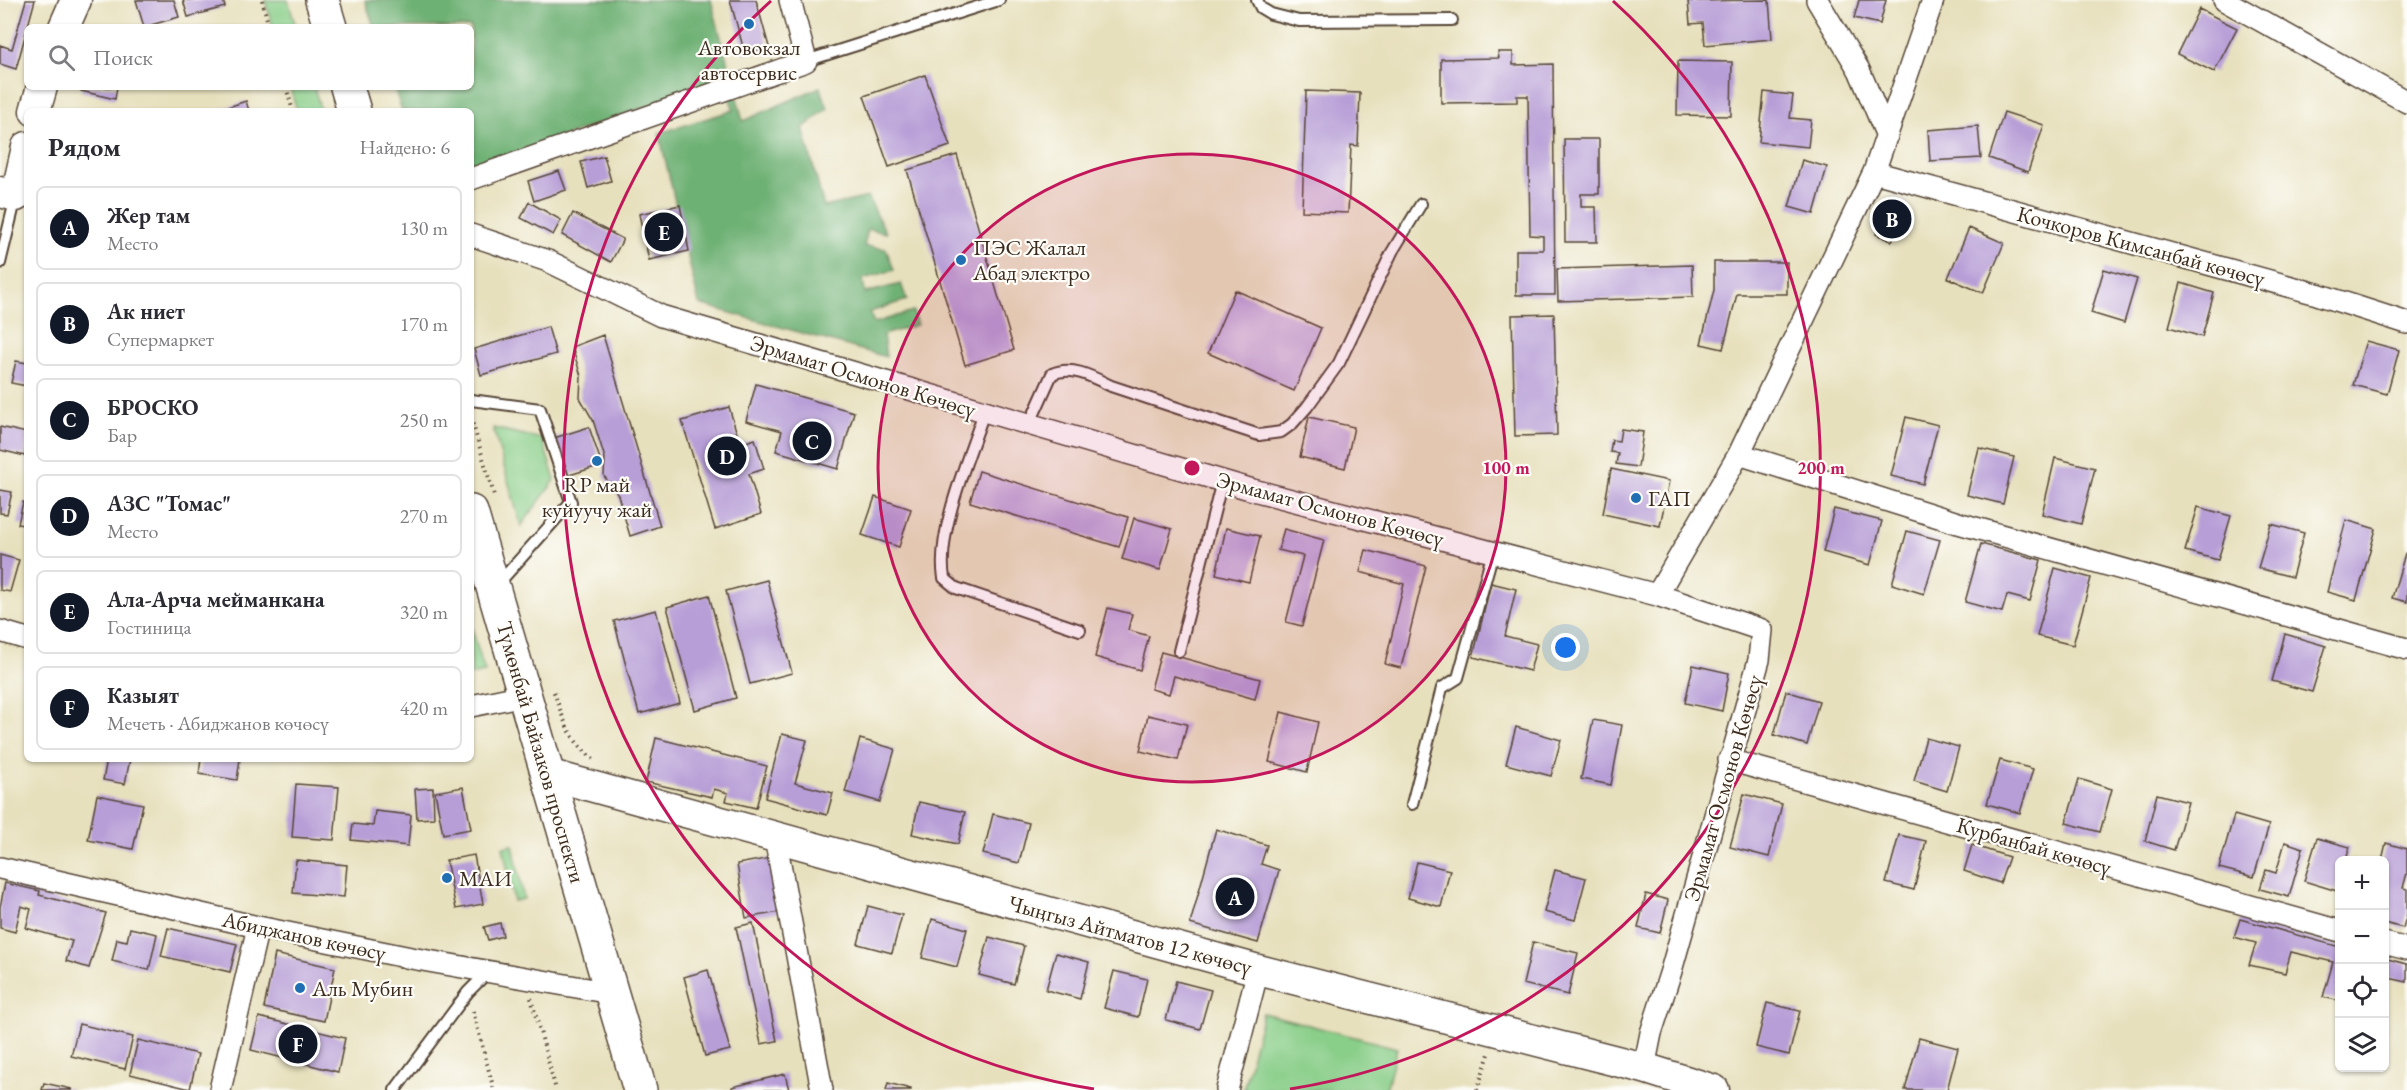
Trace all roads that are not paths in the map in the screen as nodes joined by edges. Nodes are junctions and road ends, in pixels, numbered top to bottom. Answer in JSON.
{"nodes":[{"id":1,"x":76,"y":0,"type":"edge"},
{"id":2,"x":322,"y":0,"type":"edge"},
{"id":3,"x":790,"y":0,"type":"edge"},
{"id":4,"x":999,"y":0,"type":"edge"},
{"id":5,"x":1257,"y":0,"type":"edge"},
{"id":6,"x":1817,"y":0,"type":"edge"},
{"id":7,"x":1933,"y":0,"type":"edge"},
{"id":8,"x":2224,"y":0,"type":"edge"},
{"id":9,"x":1452,"y":20,"type":"dead end"},
{"id":10,"x":65,"y":24,"type":"edge"},
{"id":11,"x":329,"y":24,"type":"edge"},
{"id":12,"x":806,"y":61,"type":"junction"},
{"id":13,"x":41,"y":90,"type":"edge"},
{"id":14,"x":348,"y":90,"type":"edge"},
{"id":15,"x":2407,"y":102,"type":"edge"},
{"id":16,"x":36,"y":108,"type":"edge"},
{"id":17,"x":353,"y":108,"type":"edge"},
{"id":18,"x":1887,"y":136,"type":"junction"},
{"id":19,"x":24,"y":154,"type":"edge"},
{"id":20,"x":1874,"y":172,"type":"junction"},
{"id":21,"x":474,"y":178,"type":"edge"},
{"id":22,"x":8,"y":194,"type":"edge"},
{"id":23,"x":1421,"y":204,"type":"dead end"},
{"id":24,"x":474,"y":236,"type":"edge"},
{"id":25,"x":0,"y":263,"type":"edge"},
{"id":26,"x":2407,"y":323,"type":"edge"},
{"id":27,"x":474,"y":400,"type":"edge"},
{"id":28,"x":984,"y":412,"type":"junction"},
{"id":29,"x":1029,"y":425,"type":"junction"},
{"id":30,"x":1739,"y":454,"type":"junction"},
{"id":31,"x":1222,"y":481,"type":"junction"},
{"id":32,"x":484,"y":510,"type":"edge"},
{"id":33,"x":1492,"y":552,"type":"junction"},
{"id":34,"x":494,"y":589,"type":"junction"},
{"id":35,"x":1657,"y":595,"type":"junction"},
{"id":36,"x":1080,"y":630,"type":"dead end"},
{"id":37,"x":0,"y":631,"type":"edge"},
{"id":38,"x":24,"y":638,"type":"edge"},
{"id":39,"x":2407,"y":649,"type":"edge"},
{"id":40,"x":1179,"y":651,"type":"dead end"},
{"id":41,"x":538,"y":690,"type":"junction"},
{"id":42,"x":474,"y":705,"type":"edge"},
{"id":43,"x":1729,"y":760,"type":"junction"},
{"id":44,"x":547,"y":774,"type":"junction"},
{"id":45,"x":1412,"y":804,"type":"dead end"},
{"id":46,"x":775,"y":837,"type":"junction"},
{"id":47,"x":0,"y":868,"type":"edge"},
{"id":48,"x":258,"y":927,"type":"junction"},
{"id":49,"x":2335,"y":930,"type":"edge"},
{"id":50,"x":2389,"y":944,"type":"edge"},
{"id":51,"x":2407,"y":949,"type":"edge"},
{"id":52,"x":1258,"y":970,"type":"junction"},
{"id":53,"x":488,"y":971,"type":"junction"},
{"id":54,"x":611,"y":993,"type":"junction"},
{"id":55,"x":1644,"y":1068,"type":"junction"},
{"id":56,"x":1702,"y":1088,"type":"edge"},
{"id":57,"x":220,"y":1090,"type":"edge"},
{"id":58,"x":395,"y":1090,"type":"edge"},
{"id":59,"x":640,"y":1090,"type":"edge"},
{"id":60,"x":822,"y":1090,"type":"edge"},
{"id":61,"x":1227,"y":1090,"type":"edge"}],
"edges":[{"from":1,"to":10,"type":"main road"},
{"from":2,"to":11,"type":"highway"},
{"from":3,"to":12,"type":"street"},
{"from":4,"to":12,"type":"lane"},
{"from":5,"to":9,"type":"lane"},
{"from":6,"to":18,"type":"street"},
{"from":7,"to":18,"type":"street"},
{"from":8,"to":15,"type":"street"},
{"from":12,"to":21,"type":"street"},
{"from":13,"to":16,"type":"main road"},
{"from":14,"to":17,"type":"highway"},
{"from":18,"to":20,"type":"street"},
{"from":19,"to":22,"type":"main road"},
{"from":20,"to":26,"type":"street","name":"Кочкоров Кимсанбай көчөсү"},
{"from":20,"to":30,"type":"street"},
{"from":22,"to":25,"type":"lane"},
{"from":23,"to":29,"type":"lane"},
{"from":24,"to":28,"type":"street","name":"Эрмамат Осмонов Көчөсү"},
{"from":27,"to":34,"type":"lane"},
{"from":28,"to":29,"type":"street","name":"Эрмамат Осмонов Көчөсү"},
{"from":28,"to":36,"type":"lane"},
{"from":29,"to":31,"type":"street","name":"Эрмамат Осмонов Көчөсү"},
{"from":30,"to":35,"type":"street"},
{"from":30,"to":39,"type":"street"},
{"from":31,"to":33,"type":"street","name":"Эрмамат Осмонов Көчөсү"},
{"from":31,"to":40,"type":"lane"},
{"from":32,"to":34,"type":"highway","name":"Түмөнбай Байзаков проспекти"},
{"from":33,"to":35,"type":"street","name":"Эрмамат Осмонов Көчөсү"},
{"from":33,"to":45,"type":"lane"},
{"from":34,"to":41,"type":"highway","name":"Түмөнбай Байзаков проспекти"},
{"from":35,"to":43,"type":"street","name":"Эрмамат Осмонов Көчөсү"},
{"from":37,"to":38,"type":"street"},
{"from":41,"to":42,"type":"street"},
{"from":41,"to":44,"type":"highway","name":"Түмөнбай Байзаков проспекти"},
{"from":43,"to":49,"type":"street","name":"Курбанбай көчөсү"},
{"from":43,"to":55,"type":"street","name":"Эрмамат Осмонов Көчөсү"},
{"from":44,"to":46,"type":"main road","name":"Чыңгыз Айтматов 12 көчөсү"},
{"from":44,"to":54,"type":"highway","name":"Түмөнбай Байзаков проспекти"},
{"from":46,"to":52,"type":"main road","name":"Чыңгыз Айтматов 12 көчөсү"},
{"from":46,"to":60,"type":"street"},
{"from":47,"to":48,"type":"street","name":"Абиджанов көчөсү"},
{"from":48,"to":53,"type":"street","name":"Абиджанов көчөсү"},
{"from":48,"to":57,"type":"street"},
{"from":50,"to":51,"type":"street"},
{"from":52,"to":55,"type":"main road","name":"Чыңгыз Айтматов 12 көчөсү"},
{"from":52,"to":61,"type":"street"},
{"from":53,"to":54,"type":"street","name":"Абиджанов көчөсү"},
{"from":53,"to":58,"type":"lane"},
{"from":54,"to":59,"type":"highway","name":"Түмөнбай Байзаков проспекти"},
{"from":55,"to":56,"type":"main road","name":"Чыңгыз Айтматов 12 көчөсү"}]}
